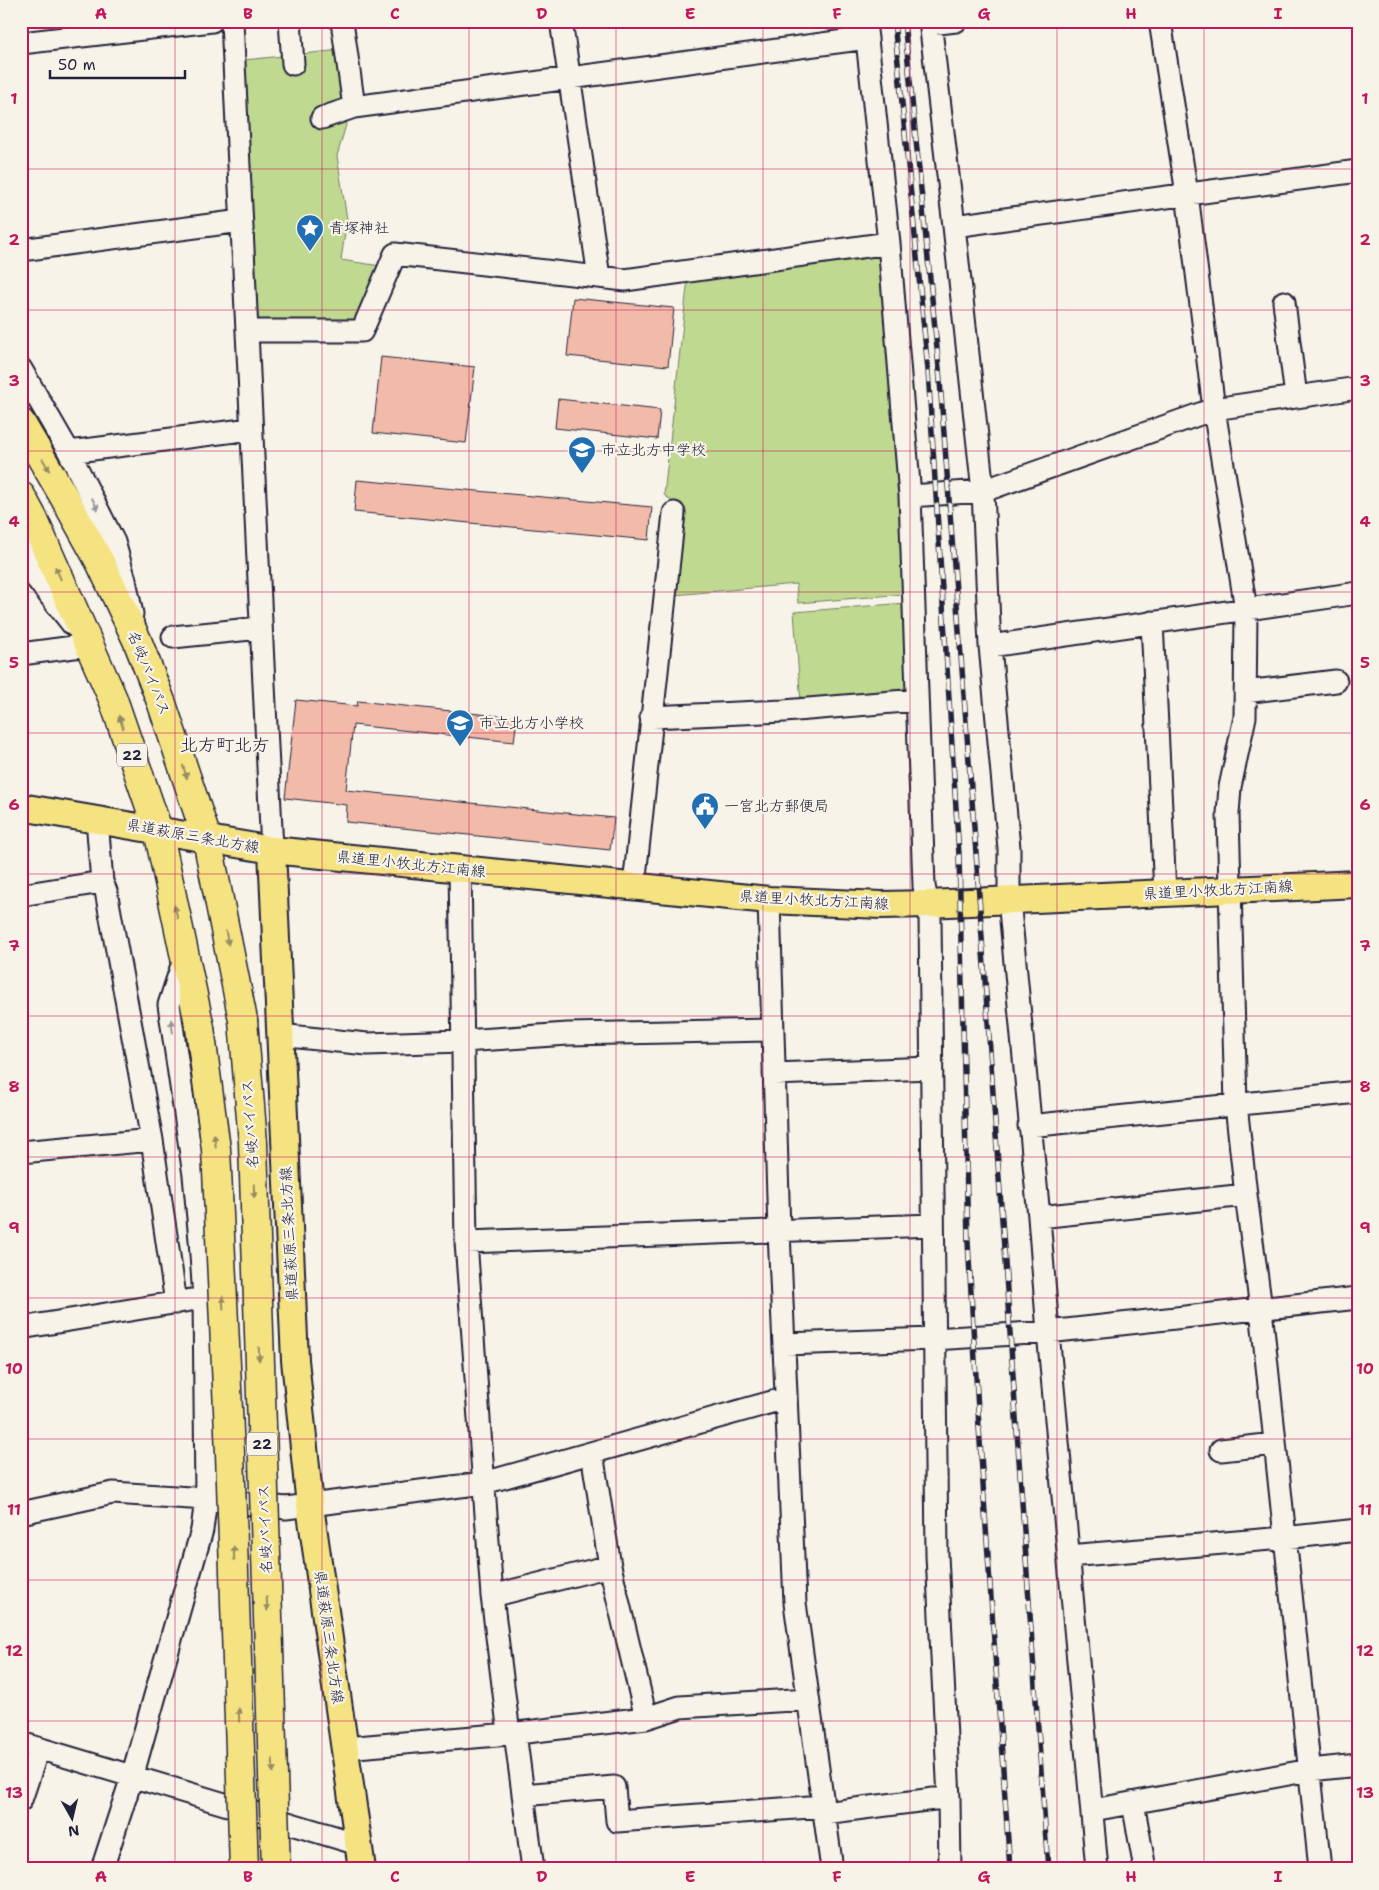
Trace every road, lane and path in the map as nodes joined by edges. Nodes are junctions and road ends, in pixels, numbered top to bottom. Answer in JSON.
{"nodes":[{"id":1,"x":212,"y":21,"type":"edge"},
{"id":2,"x":232,"y":21,"type":"edge"},
{"id":3,"x":290,"y":21,"type":"edge"},
{"id":4,"x":342,"y":21,"type":"edge"},
{"id":5,"x":561,"y":21,"type":"edge"},
{"id":6,"x":956,"y":21,"type":"edge"},
{"id":7,"x":1160,"y":21,"type":"edge"},
{"id":8,"x":930,"y":23,"type":"edge"},
{"id":9,"x":866,"y":30,"type":"edge"},
{"id":10,"x":21,"y":43,"type":"edge"},
{"id":11,"x":293,"y":64,"type":"dead end"},
{"id":12,"x":569,"y":79,"type":"junction"},
{"id":13,"x":354,"y":107,"type":"junction"},
{"id":14,"x":322,"y":118,"type":"dead end"},
{"id":15,"x":1358,"y":171,"type":"edge"},
{"id":16,"x":1186,"y":194,"type":"junction"},
{"id":17,"x":241,"y":221,"type":"junction"},
{"id":18,"x":954,"y":226,"type":"junction"},
{"id":19,"x":889,"y":243,"type":"junction"},
{"id":20,"x":21,"y":250,"type":"edge"},
{"id":21,"x":599,"y":277,"type":"junction"},
{"id":22,"x":1284,"y":302,"type":"dead end"},
{"id":23,"x":246,"y":331,"type":"junction"},
{"id":24,"x":21,"y":370,"type":"edge"},
{"id":25,"x":1358,"y":388,"type":"edge"},
{"id":26,"x":1296,"y":397,"type":"junction"},
{"id":27,"x":1214,"y":409,"type":"junction"},
{"id":28,"x":21,"y":423,"type":"edge"},
{"id":29,"x":251,"y":429,"type":"junction"},
{"id":30,"x":69,"y":452,"type":"junction"},
{"id":31,"x":983,"y":491,"type":"junction"},
{"id":32,"x":21,"y":496,"type":"edge"},
{"id":33,"x":910,"y":496,"type":"junction"},
{"id":34,"x":674,"y":514,"type":"dead end"},
{"id":35,"x":21,"y":548,"type":"edge"},
{"id":36,"x":1358,"y":593,"type":"edge"},
{"id":37,"x":1246,"y":609,"type":"junction"},
{"id":38,"x":1152,"y":622,"type":"junction"},
{"id":39,"x":260,"y":628,"type":"junction"},
{"id":40,"x":173,"y":637,"type":"dead end"},
{"id":41,"x":137,"y":640,"type":"junction"},
{"id":42,"x":89,"y":645,"type":"junction"},
{"id":43,"x":990,"y":646,"type":"junction"},
{"id":44,"x":21,"y":654,"type":"edge"},
{"id":45,"x":1336,"y":681,"type":"dead end"},
{"id":46,"x":1245,"y":692,"type":"junction"},
{"id":47,"x":917,"y":700,"type":"junction"},
{"id":48,"x":651,"y":717,"type":"junction"},
{"id":49,"x":21,"y":807,"type":"edge"},
{"id":50,"x":97,"y":819,"type":"junction"},
{"id":51,"x":158,"y":830,"type":"junction"},
{"id":52,"x":207,"y":839,"type":"junction"},
{"id":53,"x":272,"y":850,"type":"junction"},
{"id":54,"x":460,"y":869,"type":"junction"},
{"id":55,"x":102,"y":882,"type":"junction"},
{"id":56,"x":1358,"y":884,"type":"edge"},
{"id":57,"x":634,"y":886,"type":"junction"},
{"id":58,"x":1230,"y":890,"type":"junction"},
{"id":59,"x":1165,"y":893,"type":"junction"},
{"id":60,"x":21,"y":895,"type":"edge"},
{"id":61,"x":1009,"y":899,"type":"junction"},
{"id":62,"x":769,"y":900,"type":"junction"},
{"id":63,"x":928,"y":904,"type":"junction"},
{"id":64,"x":185,"y":953,"type":"junction"},
{"id":65,"x":772,"y":1030,"type":"junction"},
{"id":66,"x":280,"y":1035,"type":"junction"},
{"id":67,"x":463,"y":1042,"type":"junction"},
{"id":68,"x":931,"y":1068,"type":"junction"},
{"id":69,"x":774,"y":1074,"type":"junction"},
{"id":70,"x":1358,"y":1092,"type":"edge"},
{"id":71,"x":1236,"y":1105,"type":"junction"},
{"id":72,"x":1029,"y":1126,"type":"junction"},
{"id":73,"x":152,"y":1140,"type":"junction"},
{"id":74,"x":21,"y":1152,"type":"edge"},
{"id":75,"x":1246,"y":1195,"type":"junction"},
{"id":76,"x":1039,"y":1217,"type":"junction"},
{"id":77,"x":932,"y":1225,"type":"junction"},
{"id":78,"x":779,"y":1231,"type":"junction"},
{"id":79,"x":466,"y":1242,"type":"junction"},
{"id":80,"x":204,"y":1298,"type":"junction"},
{"id":81,"x":1358,"y":1298,"type":"edge"},
{"id":82,"x":176,"y":1303,"type":"junction"},
{"id":83,"x":1261,"y":1309,"type":"junction"},
{"id":84,"x":21,"y":1328,"type":"edge"},
{"id":85,"x":1048,"y":1332,"type":"junction"},
{"id":86,"x":933,"y":1339,"type":"junction"},
{"id":87,"x":784,"y":1344,"type":"junction"},
{"id":88,"x":786,"y":1398,"type":"junction"},
{"id":89,"x":1275,"y":1444,"type":"junction"},
{"id":90,"x":1221,"y":1450,"type":"dead end"},
{"id":91,"x":592,"y":1453,"type":"junction"},
{"id":92,"x":484,"y":1483,"type":"junction"},
{"id":93,"x":206,"y":1498,"type":"junction"},
{"id":94,"x":310,"y":1506,"type":"junction"},
{"id":95,"x":21,"y":1513,"type":"edge"},
{"id":96,"x":1358,"y":1530,"type":"edge"},
{"id":97,"x":1284,"y":1538,"type":"junction"},
{"id":98,"x":1068,"y":1556,"type":"junction"},
{"id":99,"x":610,"y":1566,"type":"junction"},
{"id":100,"x":492,"y":1596,"type":"junction"},
{"id":101,"x":808,"y":1699,"type":"junction"},
{"id":102,"x":646,"y":1718,"type":"junction"},
{"id":103,"x":512,"y":1733,"type":"junction"},
{"id":104,"x":29,"y":1746,"type":"edge"},
{"id":105,"x":345,"y":1748,"type":"junction"},
{"id":106,"x":1358,"y":1765,"type":"edge"},
{"id":107,"x":1310,"y":1770,"type":"junction"},
{"id":108,"x":132,"y":1777,"type":"junction"},
{"id":109,"x":524,"y":1795,"type":"junction"},
{"id":110,"x":949,"y":1799,"type":"junction"},
{"id":111,"x":21,"y":1800,"type":"edge"},
{"id":112,"x":1133,"y":1803,"type":"junction"},
{"id":113,"x":823,"y":1810,"type":"junction"},
{"id":114,"x":1093,"y":1810,"type":"junction"},
{"id":115,"x":360,"y":1856,"type":"edge"},
{"id":116,"x":102,"y":1869,"type":"edge"},
{"id":117,"x":244,"y":1869,"type":"edge"},
{"id":118,"x":276,"y":1869,"type":"edge"},
{"id":119,"x":533,"y":1869,"type":"edge"},
{"id":120,"x":832,"y":1869,"type":"edge"},
{"id":121,"x":950,"y":1869,"type":"edge"},
{"id":122,"x":1097,"y":1869,"type":"edge"},
{"id":123,"x":1145,"y":1869,"type":"edge"},
{"id":124,"x":1320,"y":1869,"type":"edge"}],
"edges":[{"from":1,"to":10,"type":"street"},
{"from":2,"to":17,"type":"street"},
{"from":3,"to":11,"type":"street"},
{"from":4,"to":13,"type":"street"},
{"from":5,"to":12,"type":"street"},
{"from":6,"to":8,"type":"street"},
{"from":7,"to":16,"type":"street"},
{"from":8,"to":18,"type":"street"},
{"from":9,"to":12,"type":"street"},
{"from":9,"to":19,"type":"street"},
{"from":12,"to":13,"type":"street"},
{"from":12,"to":21,"type":"street"},
{"from":13,"to":14,"type":"street"},
{"from":15,"to":16,"type":"street"},
{"from":16,"to":18,"type":"street"},
{"from":16,"to":27,"type":"street"},
{"from":17,"to":20,"type":"street"},
{"from":17,"to":23,"type":"street"},
{"from":18,"to":31,"type":"street"},
{"from":19,"to":21,"type":"street"},
{"from":19,"to":33,"type":"street"},
{"from":21,"to":23,"type":"street"},
{"from":22,"to":26,"type":"street"},
{"from":23,"to":29,"type":"street"},
{"from":24,"to":30,"type":"street"},
{"from":25,"to":26,"type":"street"},
{"from":26,"to":27,"type":"street"},
{"from":27,"to":31,"type":"street"},
{"from":27,"to":37,"type":"street"},
{"from":28,"to":41,"type":"highway","name":"名岐バイパス","number":"22","one_way":true},
{"from":29,"to":30,"type":"street"},
{"from":29,"to":39,"type":"street"},
{"from":30,"to":41,"type":"street","one_way":true},
{"from":31,"to":33,"type":"street"},
{"from":31,"to":43,"type":"street"},
{"from":42,"to":32,"type":"highway","number":"22","one_way":true},
{"from":33,"to":47,"type":"street"},
{"from":34,"to":48,"type":"street"},
{"from":35,"to":42,"type":"street"},
{"from":36,"to":37,"type":"street"},
{"from":37,"to":38,"type":"street"},
{"from":37,"to":46,"type":"street"},
{"from":38,"to":43,"type":"street"},
{"from":38,"to":59,"type":"street"},
{"from":39,"to":40,"type":"street"},
{"from":39,"to":53,"type":"street"},
{"from":41,"to":52,"type":"highway","name":"名岐バイパス","number":"22","one_way":true},
{"from":42,"to":44,"type":"street"},
{"from":51,"to":42,"type":"highway","number":"22","one_way":true},
{"from":43,"to":61,"type":"street"},
{"from":45,"to":46,"type":"street"},
{"from":46,"to":58,"type":"street"},
{"from":47,"to":48,"type":"street"},
{"from":47,"to":63,"type":"street"},
{"from":48,"to":57,"type":"street"},
{"from":49,"to":50,"type":"main road","name":"県道萩原三条北方線"},
{"from":50,"to":51,"type":"main road","name":"県道萩原三条北方線"},
{"from":50,"to":55,"type":"street"},
{"from":51,"to":52,"type":"main road","name":"県道萩原三条北方線"},
{"from":64,"to":51,"type":"highway","number":"22","one_way":true},
{"from":52,"to":53,"type":"main road","name":"県道萩原三条北方線"},
{"from":52,"to":118,"type":"highway","name":"名岐バイパス","number":"22","one_way":true,"bridge":true},
{"from":53,"to":54,"type":"main road","name":"県道里小牧北方江南線"},
{"from":53,"to":66,"type":"main road","name":"県道萩原三条北方線"},
{"from":54,"to":57,"type":"main road","name":"県道里小牧北方江南線"},
{"from":54,"to":67,"type":"street"},
{"from":55,"to":60,"type":"street"},
{"from":55,"to":73,"type":"street"},
{"from":56,"to":58,"type":"main road","name":"県道里小牧北方江南線"},
{"from":57,"to":62,"type":"main road","name":"県道里小牧北方江南線"},
{"from":58,"to":59,"type":"main road","name":"県道里小牧北方江南線"},
{"from":58,"to":71,"type":"street"},
{"from":59,"to":61,"type":"main road","name":"県道里小牧北方江南線"},
{"from":61,"to":63,"type":"main road","name":"県道里小牧北方江南線"},
{"from":61,"to":72,"type":"street"},
{"from":62,"to":63,"type":"main road","name":"県道里小牧北方江南線"},
{"from":62,"to":65,"type":"street"},
{"from":63,"to":68,"type":"street"},
{"from":80,"to":64,"type":"street","one_way":true},
{"from":117,"to":64,"type":"highway","number":"22","one_way":true,"bridge":true},
{"from":65,"to":67,"type":"street"},
{"from":65,"to":69,"type":"street"},
{"from":66,"to":67,"type":"street"},
{"from":66,"to":94,"type":"main road","name":"県道萩原三条北方線"},
{"from":67,"to":79,"type":"street"},
{"from":68,"to":69,"type":"street"},
{"from":68,"to":77,"type":"street"},
{"from":69,"to":78,"type":"street"},
{"from":70,"to":71,"type":"street"},
{"from":71,"to":72,"type":"street"},
{"from":71,"to":75,"type":"street"},
{"from":72,"to":76,"type":"street"},
{"from":73,"to":74,"type":"street"},
{"from":73,"to":82,"type":"street"},
{"from":75,"to":76,"type":"street"},
{"from":75,"to":83,"type":"street"},
{"from":76,"to":85,"type":"street"},
{"from":77,"to":78,"type":"street"},
{"from":77,"to":86,"type":"street"},
{"from":78,"to":79,"type":"street"},
{"from":78,"to":87,"type":"street"},
{"from":79,"to":92,"type":"street"},
{"from":80,"to":82,"type":"street"},
{"from":80,"to":93,"type":"street"},
{"from":81,"to":83,"type":"street"},
{"from":82,"to":84,"type":"street"},
{"from":83,"to":85,"type":"street"},
{"from":83,"to":89,"type":"street"},
{"from":85,"to":86,"type":"street"},
{"from":85,"to":98,"type":"street"},
{"from":86,"to":87,"type":"street"},
{"from":86,"to":110,"type":"street"},
{"from":87,"to":88,"type":"street"},
{"from":88,"to":91,"type":"street"},
{"from":88,"to":101,"type":"street"},
{"from":89,"to":90,"type":"street"},
{"from":89,"to":97,"type":"street"},
{"from":91,"to":92,"type":"street"},
{"from":91,"to":99,"type":"street"},
{"from":92,"to":94,"type":"street"},
{"from":92,"to":100,"type":"street"},
{"from":93,"to":94,"type":"street"},
{"from":93,"to":95,"type":"street"},
{"from":93,"to":108,"type":"street"},
{"from":94,"to":105,"type":"main road","name":"県道萩原三条北方線"},
{"from":96,"to":97,"type":"street"},
{"from":97,"to":98,"type":"street"},
{"from":97,"to":107,"type":"street"},
{"from":98,"to":114,"type":"street"},
{"from":99,"to":100,"type":"street"},
{"from":99,"to":102,"type":"street"},
{"from":100,"to":103,"type":"street"},
{"from":101,"to":102,"type":"street"},
{"from":101,"to":113,"type":"street"},
{"from":102,"to":103,"type":"street"},
{"from":103,"to":105,"type":"street"},
{"from":103,"to":109,"type":"street"},
{"from":104,"to":108,"type":"street"},
{"from":104,"to":111,"type":"street"},
{"from":105,"to":115,"type":"main road","name":"県道萩原三条北方線"},
{"from":106,"to":107,"type":"street"},
{"from":107,"to":112,"type":"street"},
{"from":107,"to":124,"type":"street"},
{"from":108,"to":115,"type":"street"},
{"from":108,"to":116,"type":"street"},
{"from":109,"to":113,"type":"street"},
{"from":109,"to":119,"type":"street"},
{"from":110,"to":113,"type":"street"},
{"from":110,"to":121,"type":"street"},
{"from":112,"to":114,"type":"street"},
{"from":112,"to":123,"type":"street"},
{"from":113,"to":120,"type":"street"},
{"from":114,"to":122,"type":"street"}]}
